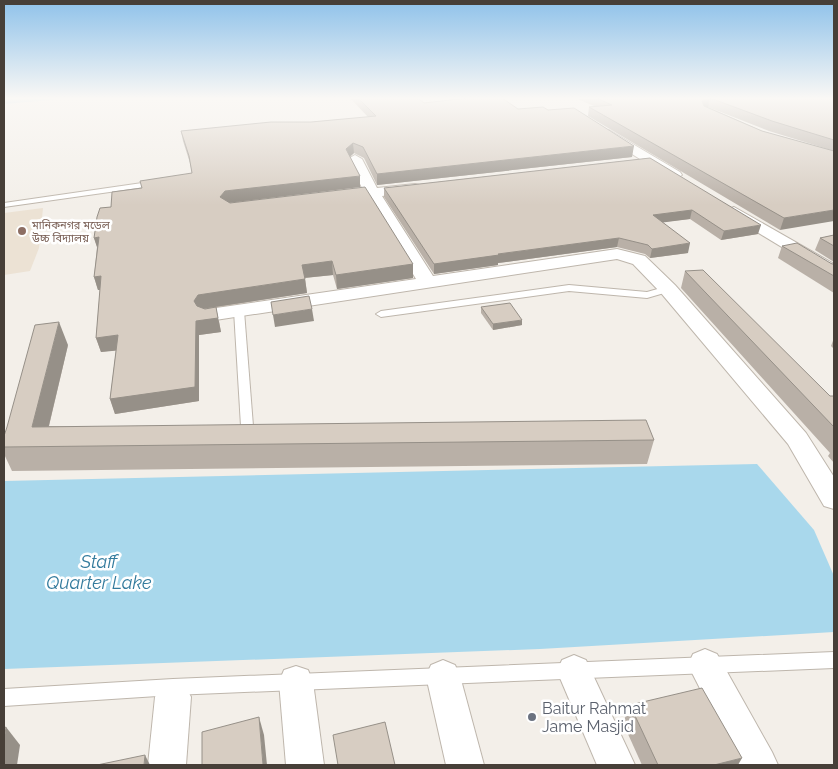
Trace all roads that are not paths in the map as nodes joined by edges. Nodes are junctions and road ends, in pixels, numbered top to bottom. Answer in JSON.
{"nodes":[{"id":1,"x":608,"y":134,"type":"edge"},
{"id":2,"x":354,"y":159,"type":"edge"},
{"id":3,"x":652,"y":160,"type":"junction"},
{"id":4,"x":633,"y":162,"type":"edge"},
{"id":5,"x":160,"y":182,"type":"edge"},
{"id":6,"x":690,"y":184,"type":"edge"},
{"id":7,"x":430,"y":186,"type":"edge"},
{"id":8,"x":372,"y":193,"type":"junction"},
{"id":9,"x":325,"y":198,"type":"edge"},
{"id":10,"x":720,"y":204,"type":"edge"},
{"id":11,"x":4,"y":205,"type":"edge"},
{"id":12,"x":834,"y":271,"type":"edge"},
{"id":13,"x":428,"y":283,"type":"junction"},
{"id":14,"x":668,"y":289,"type":"junction"},
{"id":15,"x":239,"y":311,"type":"junction"},
{"id":16,"x":380,"y":314,"type":"dead end"},
{"id":17,"x":209,"y":315,"type":"edge"},
{"id":18,"x":247,"y":426,"type":"edge"},
{"id":19,"x":834,"y":499,"type":"edge"},
{"id":20,"x":834,"y":660,"type":"edge"},
{"id":21,"x":705,"y":665,"type":"junction"},
{"id":22,"x":574,"y":671,"type":"junction"},
{"id":23,"x":443,"y":676,"type":"junction"},
{"id":24,"x":296,"y":682,"type":"junction"},
{"id":25,"x":173,"y":697,"type":"dead end"},
{"id":26,"x":4,"y":698,"type":"edge"},
{"id":27,"x":168,"y":765,"type":"edge"},
{"id":28,"x":305,"y":765,"type":"edge"},
{"id":29,"x":464,"y":765,"type":"edge"},
{"id":30,"x":616,"y":765,"type":"edge"},
{"id":31,"x":759,"y":765,"type":"edge"}],
"edges":[{"from":1,"to":3,"type":"street"},
{"from":2,"to":8,"type":"street"},
{"from":3,"to":4,"type":"street"},
{"from":3,"to":6,"type":"street"},
{"from":5,"to":11,"type":"lane"},
{"from":7,"to":8,"type":"street"},
{"from":8,"to":9,"type":"street"},
{"from":8,"to":13,"type":"street"},
{"from":10,"to":12,"type":"street"},
{"from":13,"to":14,"type":"street"},
{"from":13,"to":15,"type":"street"},
{"from":14,"to":16,"type":"lane"},
{"from":14,"to":19,"type":"street"},
{"from":15,"to":17,"type":"street"},
{"from":15,"to":18,"type":"lane"},
{"from":20,"to":21,"type":"lane"},
{"from":21,"to":22,"type":"lane"},
{"from":21,"to":31,"type":"street"},
{"from":22,"to":23,"type":"lane"},
{"from":22,"to":30,"type":"street"},
{"from":23,"to":24,"type":"lane"},
{"from":23,"to":29,"type":"street"},
{"from":24,"to":26,"type":"lane"},
{"from":24,"to":28,"type":"street"},
{"from":25,"to":27,"type":"street"}]}
